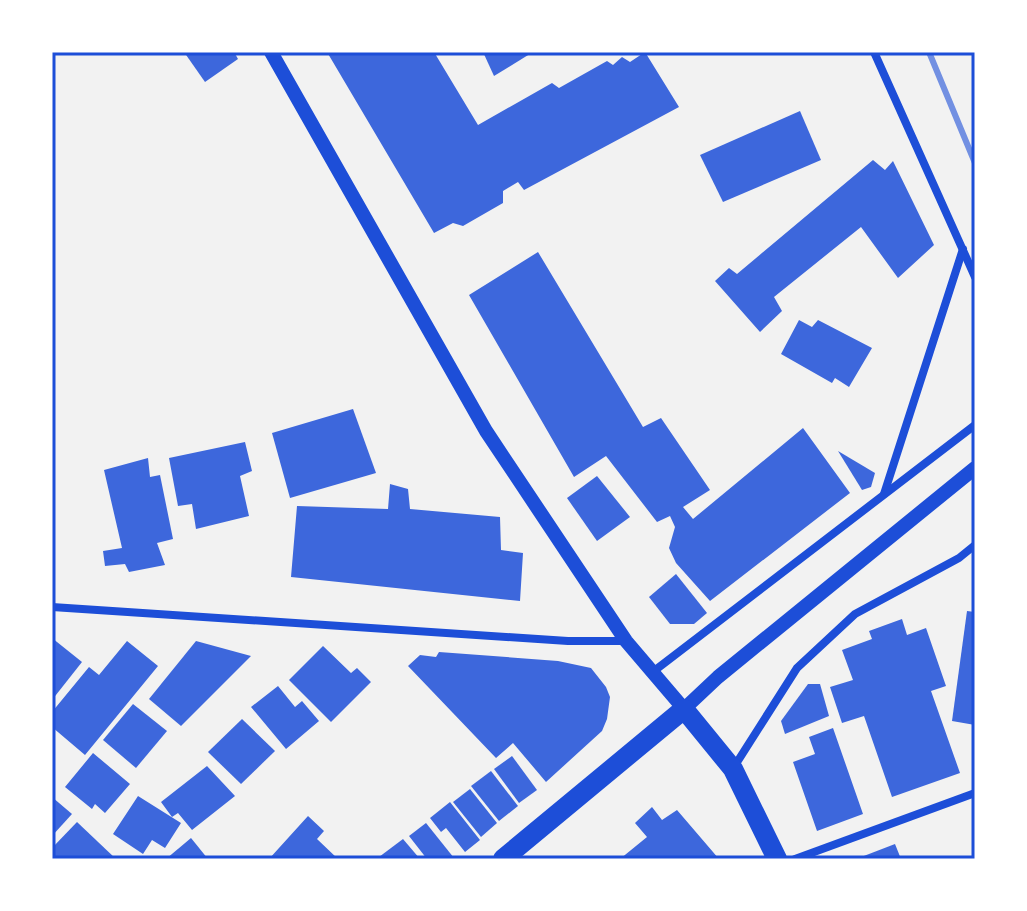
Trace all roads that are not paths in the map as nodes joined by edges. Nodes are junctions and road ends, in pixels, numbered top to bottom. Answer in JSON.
{"nodes":[{"id":1,"x":271,"y":52,"type":"edge"},
{"id":2,"x":874,"y":52,"type":"edge"},
{"id":3,"x":963,"y":249,"type":"junction"},
{"id":4,"x":975,"y":277,"type":"edge"},
{"id":5,"x":975,"y":425,"type":"edge"},
{"id":6,"x":975,"y":468,"type":"edge"},
{"id":7,"x":883,"y":495,"type":"junction"},
{"id":8,"x":975,"y":545,"type":"edge"},
{"id":9,"x":52,"y":607,"type":"edge"},
{"id":10,"x":626,"y":641,"type":"junction"},
{"id":11,"x":654,"y":671,"type":"junction"},
{"id":12,"x":684,"y":709,"type":"junction"},
{"id":13,"x":733,"y":769,"type":"junction"},
{"id":14,"x":975,"y":793,"type":"edge"},
{"id":15,"x":503,"y":859,"type":"edge"},
{"id":16,"x":777,"y":859,"type":"edge"},
{"id":17,"x":795,"y":859,"type":"edge"}],
"edges":[{"from":1,"to":10,"type":"street"},
{"from":2,"to":3,"type":"street"},
{"from":3,"to":4,"type":"street"},
{"from":3,"to":7,"type":"street"},
{"from":5,"to":7,"type":"street"},
{"from":6,"to":12,"type":"street"},
{"from":7,"to":11,"type":"street"},
{"from":8,"to":13,"type":"street"},
{"from":9,"to":10,"type":"street"},
{"from":10,"to":11,"type":"street"},
{"from":11,"to":12,"type":"street"},
{"from":12,"to":13,"type":"main road"},
{"from":12,"to":15,"type":"main road"},
{"from":13,"to":16,"type":"main road"},
{"from":14,"to":17,"type":"street"}]}
